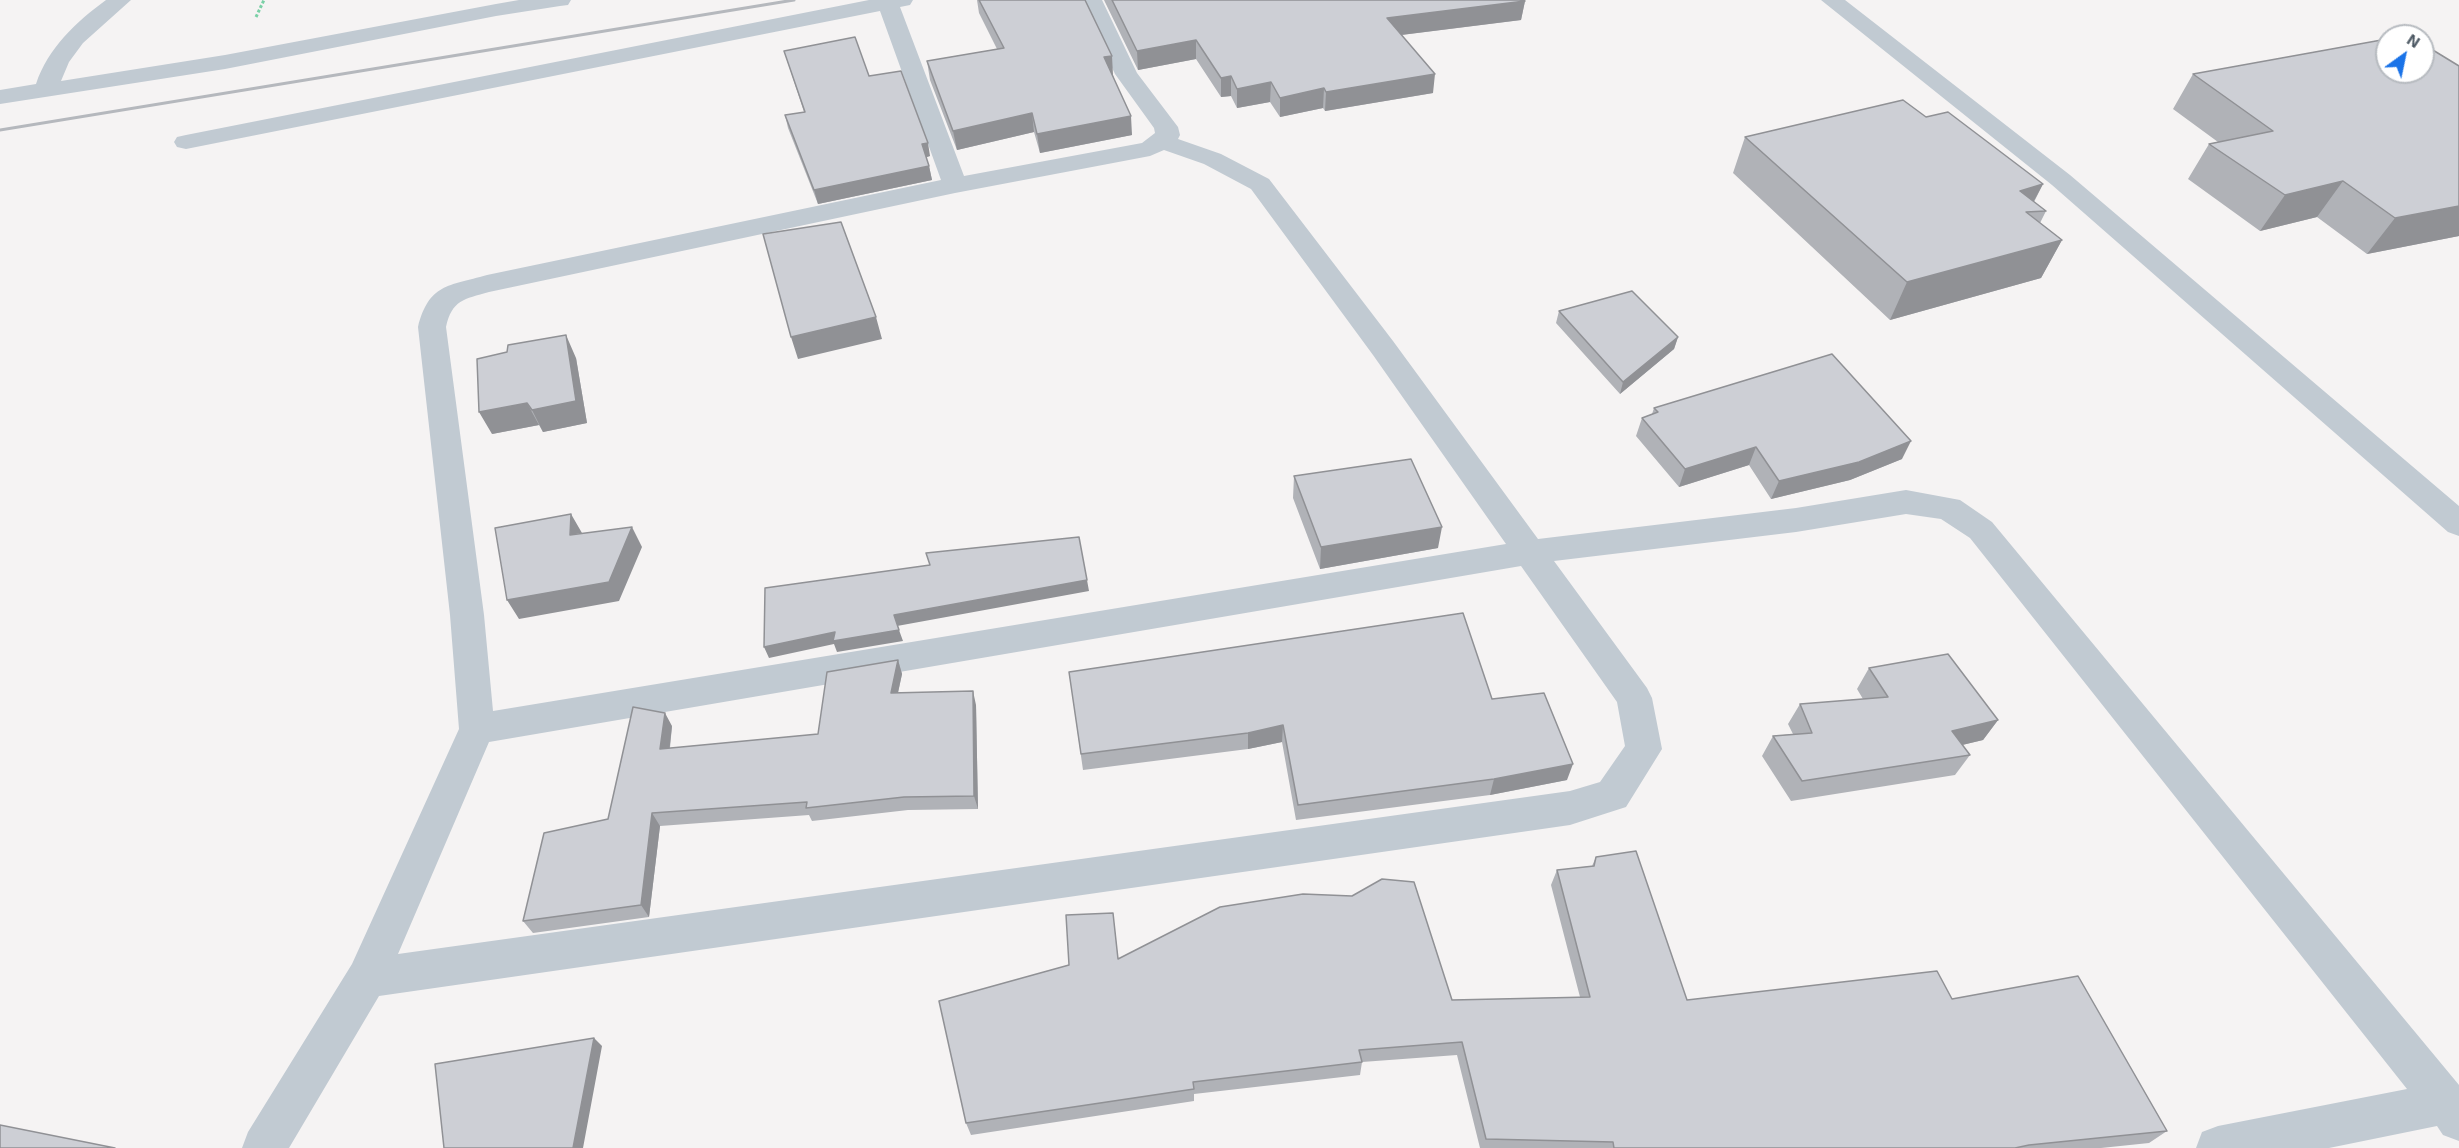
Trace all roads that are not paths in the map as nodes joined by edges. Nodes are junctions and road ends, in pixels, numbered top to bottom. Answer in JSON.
{"nodes":[{"id":1,"x":120,"y":0,"type":"edge"},
{"id":2,"x":560,"y":0,"type":"edge"},
{"id":3,"x":1091,"y":0,"type":"edge"},
{"id":4,"x":1833,"y":0,"type":"edge"},
{"id":5,"x":895,"y":1,"type":"edge"},
{"id":6,"x":46,"y":90,"type":"junction"},
{"id":7,"x":0,"y":97,"type":"edge"},
{"id":8,"x":186,"y":141,"type":"dead end"},
{"id":9,"x":1161,"y":142,"type":"junction"},
{"id":10,"x":955,"y":185,"type":"junction"},
{"id":11,"x":2459,"y":524,"type":"edge"},
{"id":12,"x":1530,"y":552,"type":"junction"},
{"id":13,"x":477,"y":729,"type":"junction"},
{"id":14,"x":367,"y":978,"type":"junction"},
{"id":15,"x":2452,"y":1111,"type":"edge"},
{"id":16,"x":264,"y":1148,"type":"edge"},
{"id":17,"x":2218,"y":1148,"type":"edge"}],
"edges":[{"from":1,"to":6,"type":"street"},
{"from":2,"to":6,"type":"street"},
{"from":3,"to":9,"type":"street"},
{"from":4,"to":11,"type":"street"},
{"from":5,"to":8,"type":"street"},
{"from":5,"to":10,"type":"street"},
{"from":6,"to":7,"type":"street"},
{"from":9,"to":10,"type":"street"},
{"from":9,"to":12,"type":"street"},
{"from":10,"to":13,"type":"street"},
{"from":12,"to":13,"type":"street"},
{"from":12,"to":14,"type":"street"},
{"from":12,"to":15,"type":"street"},
{"from":13,"to":14,"type":"street"},
{"from":14,"to":16,"type":"street"},
{"from":15,"to":17,"type":"street"}]}
